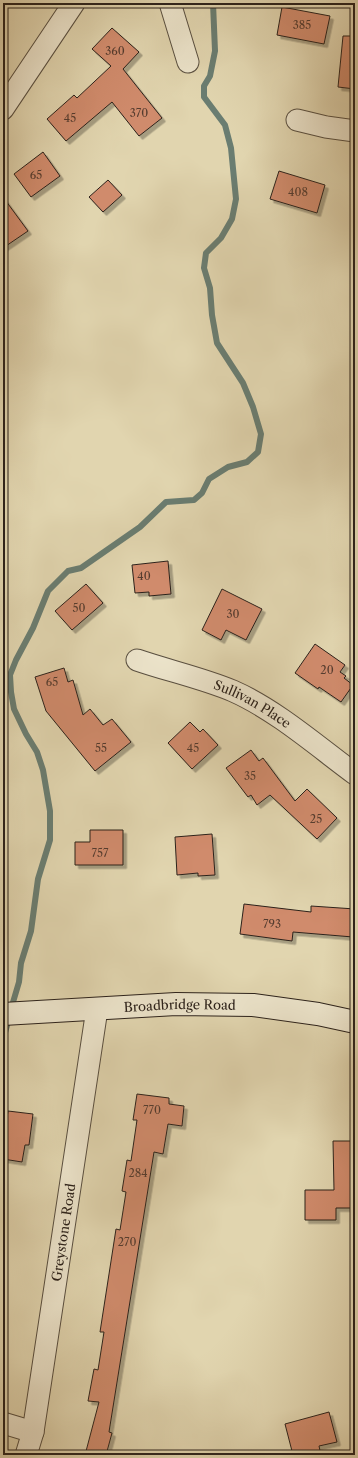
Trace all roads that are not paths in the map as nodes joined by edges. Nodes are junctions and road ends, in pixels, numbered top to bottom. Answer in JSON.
{"nodes":[{"id":1,"x":74,"y":3,"type":"edge"},
{"id":2,"x":170,"y":3,"type":"edge"},
{"id":3,"x":188,"y":62,"type":"dead end"},
{"id":4,"x":3,"y":109,"type":"edge"},
{"id":5,"x":297,"y":120,"type":"dead end"},
{"id":6,"x":355,"y":131,"type":"edge"},
{"id":7,"x":137,"y":660,"type":"dead end"},
{"id":8,"x":355,"y":774,"type":"edge"},
{"id":9,"x":97,"y":1009,"type":"junction"},
{"id":10,"x":3,"y":1014,"type":"edge"},
{"id":11,"x":355,"y":1022,"type":"edge"},
{"id":12,"x":3,"y":1423,"type":"edge"},
{"id":13,"x":33,"y":1432,"type":"junction"},
{"id":14,"x":26,"y":1455,"type":"edge"}],
"edges":[{"from":1,"to":4,"type":"street"},
{"from":2,"to":3,"type":"street"},
{"from":5,"to":6,"type":"street"},
{"from":7,"to":8,"type":"street","name":"Sullivan Place"},
{"from":9,"to":10,"type":"main road","name":"Broadbridge Road"},
{"from":9,"to":11,"type":"main road","name":"Broadbridge Road"},
{"from":9,"to":13,"type":"street","name":"Greystone Road"},
{"from":12,"to":13,"type":"street"},
{"from":13,"to":14,"type":"street","name":"Greystone Road"}]}
